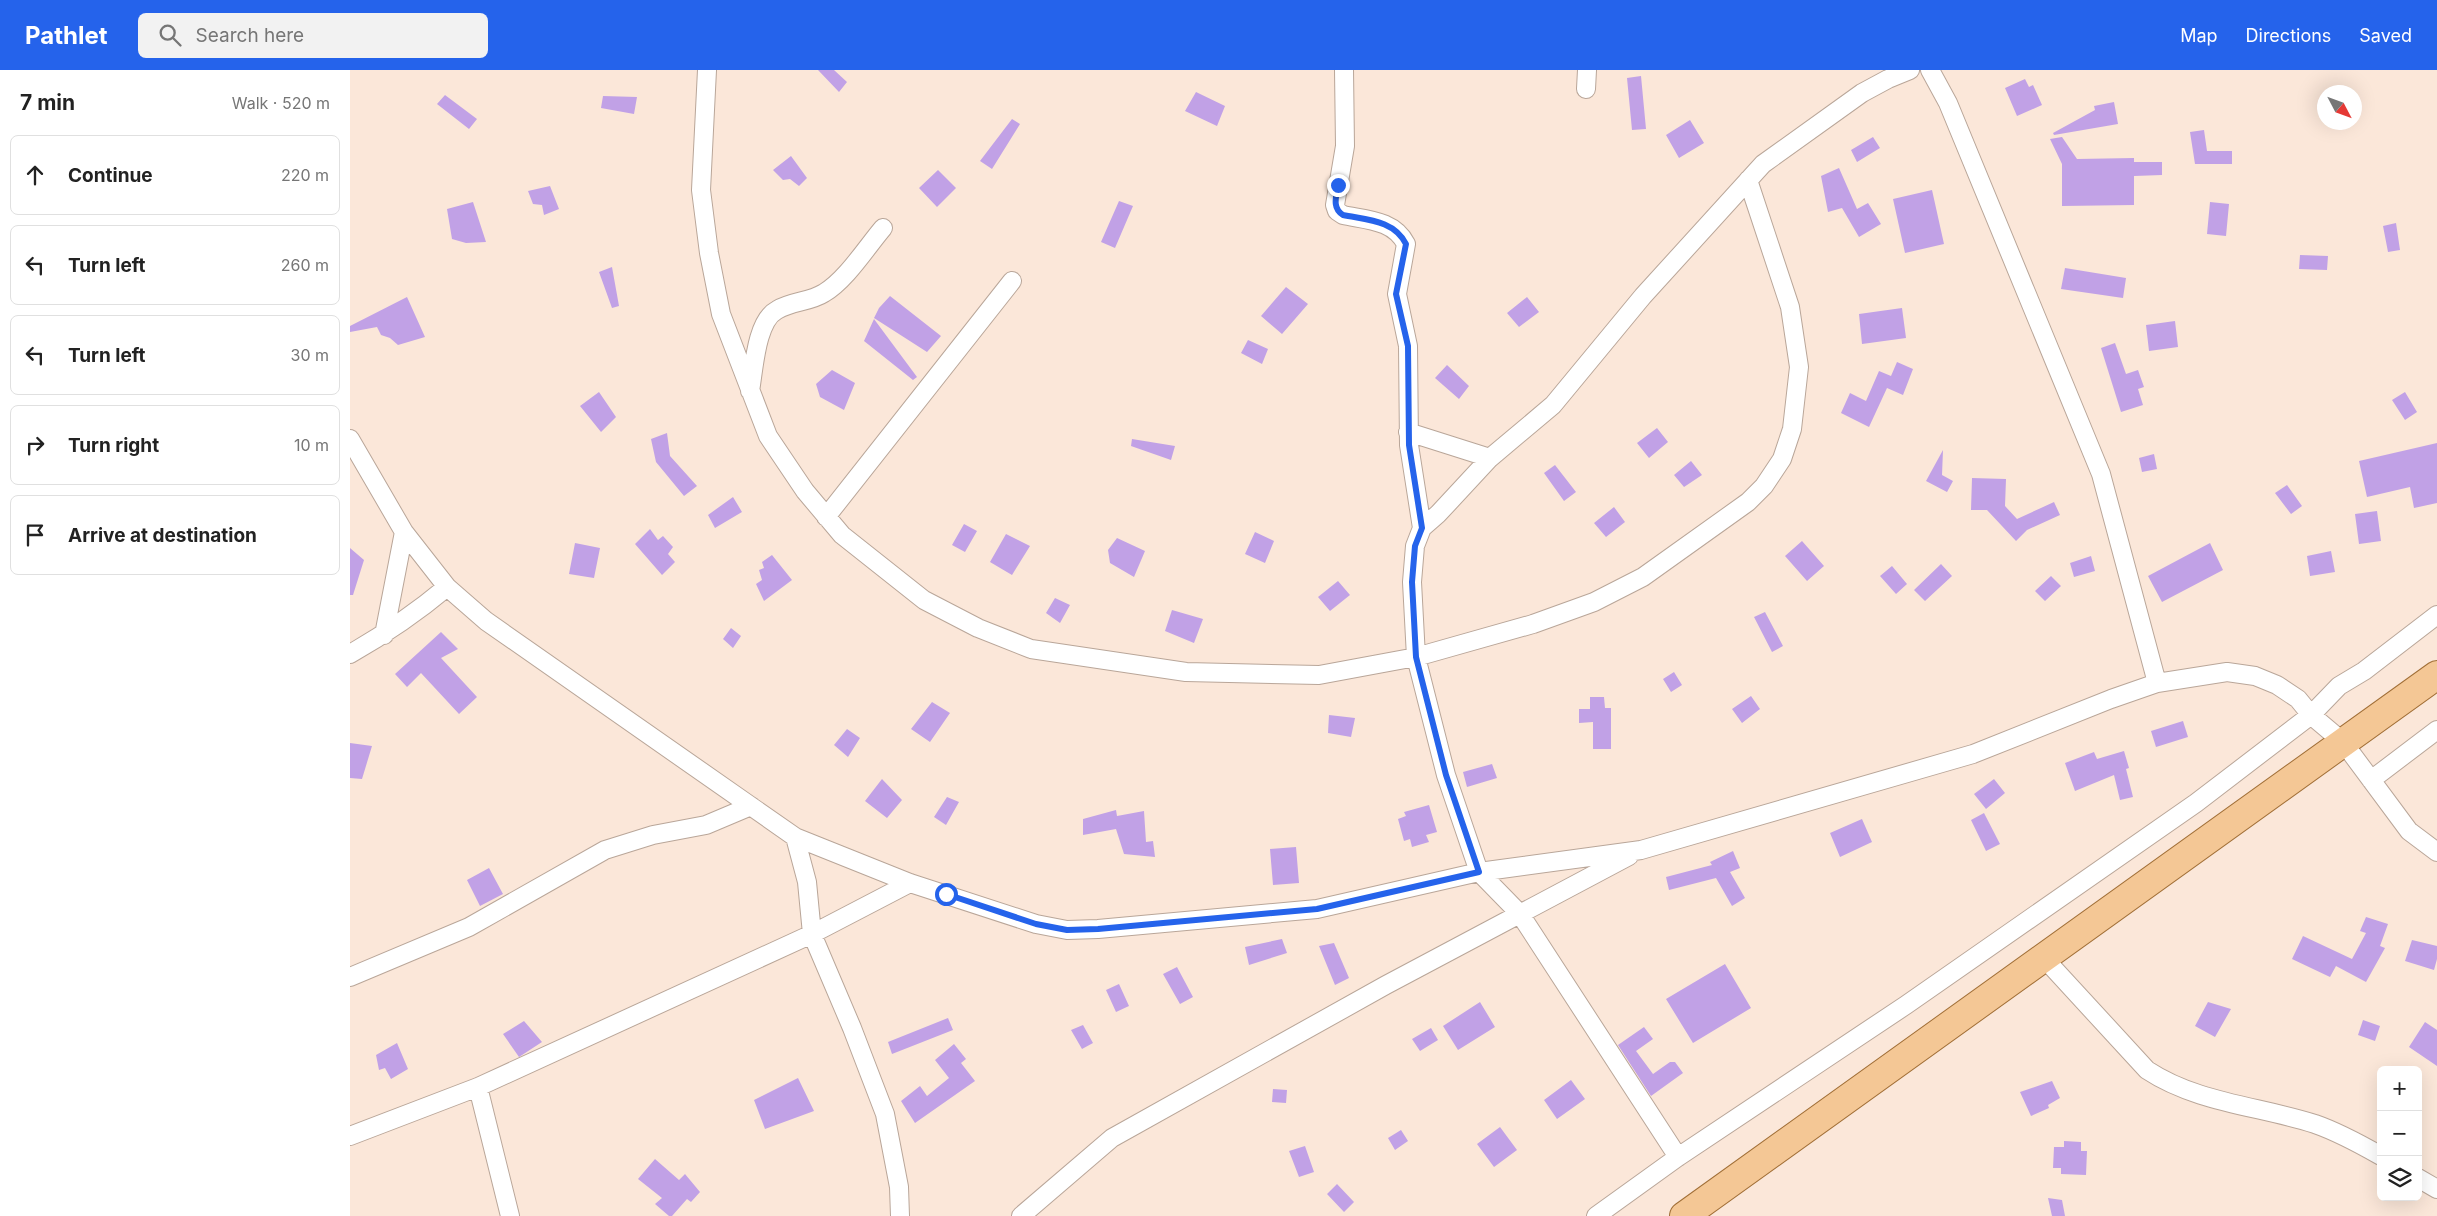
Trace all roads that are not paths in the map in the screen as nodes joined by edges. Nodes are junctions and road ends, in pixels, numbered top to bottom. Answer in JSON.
{"nodes":[{"id":1,"x":707,"y":70,"type":"edge"},
{"id":2,"x":1344,"y":70,"type":"edge"},
{"id":3,"x":1587,"y":70,"type":"edge"},
{"id":4,"x":1910,"y":70,"type":"edge"},
{"id":5,"x":1930,"y":70,"type":"edge"},
{"id":6,"x":1586,"y":89,"type":"dead end"},
{"id":7,"x":1748,"y":180,"type":"junction"},
{"id":8,"x":883,"y":228,"type":"dead end"},
{"id":9,"x":1012,"y":281,"type":"dead end"},
{"id":10,"x":750,"y":391,"type":"junction"},
{"id":11,"x":1408,"y":432,"type":"junction"},
{"id":12,"x":350,"y":439,"type":"edge"},
{"id":13,"x":1490,"y":458,"type":"junction"},
{"id":14,"x":826,"y":517,"type":"junction"},
{"id":15,"x":1422,"y":528,"type":"junction"},
{"id":16,"x":404,"y":532,"type":"junction"},
{"id":17,"x":447,"y":587,"type":"junction"},
{"id":18,"x":2437,"y":615,"type":"edge"},
{"id":19,"x":384,"y":635,"type":"junction"},
{"id":20,"x":350,"y":654,"type":"edge"},
{"id":21,"x":1416,"y":657,"type":"junction"},
{"id":22,"x":2437,"y":674,"type":"edge"},
{"id":23,"x":2157,"y":683,"type":"junction"},
{"id":24,"x":2311,"y":715,"type":"junction"},
{"id":25,"x":2437,"y":730,"type":"edge"},
{"id":26,"x":2343,"y":742,"type":"junction"},
{"id":27,"x":2371,"y":780,"type":"junction"},
{"id":28,"x":751,"y":806,"type":"junction"},
{"id":29,"x":795,"y":837,"type":"junction"},
{"id":30,"x":1641,"y":850,"type":"junction"},
{"id":31,"x":2437,"y":852,"type":"edge"},
{"id":32,"x":1479,"y":872,"type":"junction"},
{"id":33,"x":910,"y":883,"type":"junction"},
{"id":34,"x":1520,"y":914,"type":"junction"},
{"id":35,"x":812,"y":934,"type":"junction"},
{"id":36,"x":2044,"y":958,"type":"junction"},
{"id":37,"x":350,"y":977,"type":"edge"},
{"id":38,"x":478,"y":1087,"type":"junction"},
{"id":39,"x":350,"y":1136,"type":"edge"},
{"id":40,"x":2377,"y":1154,"type":"edge"},
{"id":41,"x":1678,"y":1157,"type":"junction"},
{"id":42,"x":2422,"y":1180,"type":"edge"},
{"id":43,"x":2437,"y":1189,"type":"edge"},
{"id":44,"x":510,"y":1216,"type":"edge"},
{"id":45,"x":900,"y":1216,"type":"edge"},
{"id":46,"x":1021,"y":1216,"type":"edge"},
{"id":47,"x":1596,"y":1216,"type":"edge"},
{"id":48,"x":1684,"y":1216,"type":"edge"}],
"edges":[{"from":1,"to":10,"type":"street"},
{"from":2,"to":11,"type":"street"},
{"from":3,"to":6,"type":"street"},
{"from":4,"to":7,"type":"street"},
{"from":5,"to":23,"type":"street"},
{"from":7,"to":13,"type":"street"},
{"from":7,"to":21,"type":"street"},
{"from":8,"to":10,"type":"street"},
{"from":9,"to":14,"type":"street"},
{"from":10,"to":14,"type":"street"},
{"from":11,"to":13,"type":"street"},
{"from":11,"to":15,"type":"street"},
{"from":12,"to":16,"type":"street"},
{"from":13,"to":15,"type":"street"},
{"from":14,"to":21,"type":"street"},
{"from":15,"to":21,"type":"street"},
{"from":16,"to":17,"type":"street"},
{"from":16,"to":19,"type":"street"},
{"from":17,"to":19,"type":"street"},
{"from":17,"to":28,"type":"street"},
{"from":18,"to":24,"type":"street"},
{"from":19,"to":20,"type":"street"},
{"from":21,"to":32,"type":"street"},
{"from":22,"to":26,"type":"main road"},
{"from":23,"to":24,"type":"street"},
{"from":23,"to":30,"type":"street"},
{"from":24,"to":26,"type":"street"},
{"from":24,"to":41,"type":"street"},
{"from":25,"to":27,"type":"street"},
{"from":26,"to":27,"type":"street"},
{"from":26,"to":36,"type":"main road"},
{"from":27,"to":31,"type":"street"},
{"from":28,"to":29,"type":"street"},
{"from":28,"to":37,"type":"street"},
{"from":29,"to":33,"type":"street"},
{"from":29,"to":35,"type":"street"},
{"from":30,"to":32,"type":"street"},
{"from":30,"to":34,"type":"street"},
{"from":32,"to":33,"type":"street"},
{"from":32,"to":34,"type":"street"},
{"from":33,"to":35,"type":"street"},
{"from":34,"to":41,"type":"street"},
{"from":34,"to":46,"type":"street"},
{"from":35,"to":38,"type":"street"},
{"from":35,"to":45,"type":"street"},
{"from":36,"to":40,"type":"street"},
{"from":36,"to":48,"type":"main road"},
{"from":38,"to":39,"type":"street"},
{"from":38,"to":44,"type":"street"},
{"from":41,"to":47,"type":"street"},
{"from":42,"to":43,"type":"street"}]}
